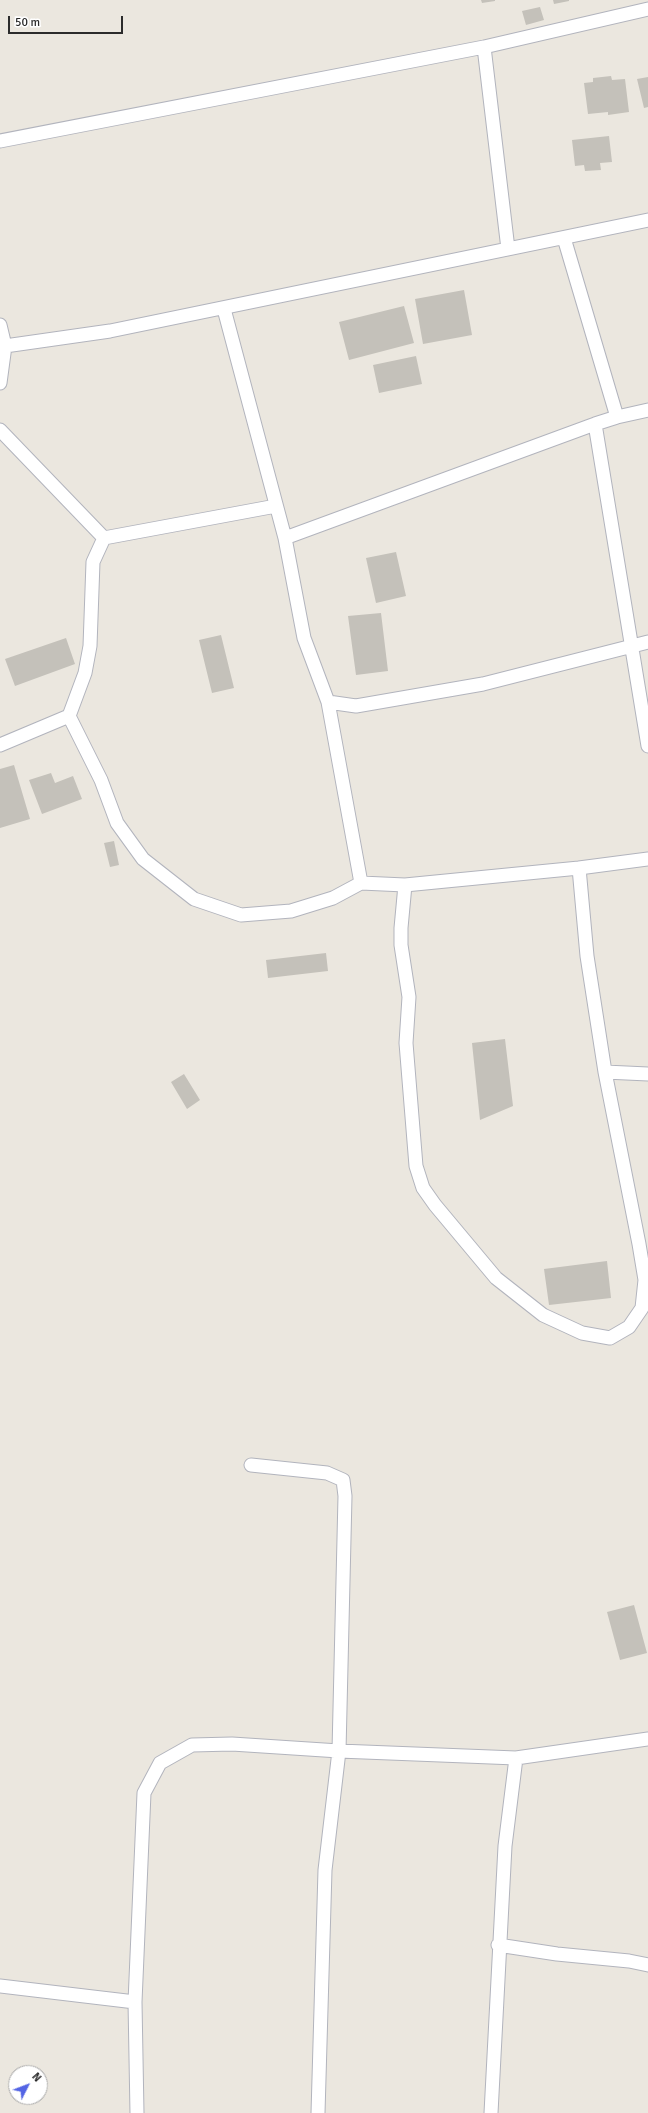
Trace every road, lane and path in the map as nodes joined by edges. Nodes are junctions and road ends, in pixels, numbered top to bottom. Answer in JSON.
{"nodes":[{"id":1,"x":648,"y":9,"type":"edge"},
{"id":2,"x":484,"y":47,"type":"junction"},
{"id":3,"x":0,"y":141,"type":"edge"},
{"id":4,"x":648,"y":220,"type":"edge"},
{"id":5,"x":564,"y":238,"type":"junction"},
{"id":6,"x":508,"y":249,"type":"junction"},
{"id":7,"x":224,"y":309,"type":"junction"},
{"id":8,"x":0,"y":325,"type":"edge"},
{"id":9,"x":5,"y":346,"type":"junction"},
{"id":10,"x":0,"y":383,"type":"edge"},
{"id":11,"x":648,"y":410,"type":"edge"},
{"id":12,"x":617,"y":417,"type":"junction"},
{"id":13,"x":595,"y":424,"type":"junction"},
{"id":14,"x":0,"y":430,"type":"edge"},
{"id":15,"x":276,"y":506,"type":"junction"},
{"id":16,"x":104,"y":538,"type":"junction"},
{"id":17,"x":285,"y":538,"type":"junction"},
{"id":18,"x":648,"y":642,"type":"edge"},
{"id":19,"x":631,"y":646,"type":"junction"},
{"id":20,"x":328,"y":702,"type":"junction"},
{"id":21,"x":69,"y":716,"type":"junction"},
{"id":22,"x":0,"y":745,"type":"edge"},
{"id":23,"x":648,"y":746,"type":"edge"},
{"id":24,"x":648,"y":858,"type":"edge"},
{"id":25,"x":579,"y":868,"type":"junction"},
{"id":26,"x":361,"y":883,"type":"junction"},
{"id":27,"x":404,"y":885,"type":"junction"},
{"id":28,"x":605,"y":1072,"type":"junction"},
{"id":29,"x":648,"y":1074,"type":"edge"},
{"id":30,"x":251,"y":1465,"type":"dead end"},
{"id":31,"x":648,"y":1739,"type":"edge"},
{"id":32,"x":339,"y":1751,"type":"junction"},
{"id":33,"x":516,"y":1758,"type":"junction"},
{"id":34,"x":498,"y":1945,"type":"junction"},
{"id":35,"x":648,"y":1965,"type":"edge"},
{"id":36,"x":0,"y":1986,"type":"edge"},
{"id":37,"x":135,"y":2002,"type":"junction"},
{"id":38,"x":137,"y":2113,"type":"edge"},
{"id":39,"x":318,"y":2113,"type":"edge"},
{"id":40,"x":491,"y":2113,"type":"edge"}],
"edges":[{"from":1,"to":2,"type":"street"},
{"from":2,"to":3,"type":"street"},
{"from":2,"to":6,"type":"street"},
{"from":4,"to":5,"type":"street"},
{"from":5,"to":6,"type":"street"},
{"from":5,"to":12,"type":"street"},
{"from":6,"to":7,"type":"street"},
{"from":7,"to":9,"type":"street"},
{"from":7,"to":15,"type":"street"},
{"from":8,"to":9,"type":"street"},
{"from":9,"to":10,"type":"street"},
{"from":11,"to":12,"type":"street"},
{"from":12,"to":13,"type":"street"},
{"from":13,"to":17,"type":"street"},
{"from":13,"to":19,"type":"street"},
{"from":14,"to":16,"type":"street"},
{"from":15,"to":16,"type":"street"},
{"from":15,"to":17,"type":"street"},
{"from":16,"to":21,"type":"street"},
{"from":17,"to":20,"type":"street"},
{"from":18,"to":19,"type":"street"},
{"from":19,"to":20,"type":"street"},
{"from":19,"to":23,"type":"street"},
{"from":20,"to":26,"type":"street"},
{"from":21,"to":22,"type":"street"},
{"from":21,"to":26,"type":"street"},
{"from":24,"to":25,"type":"street"},
{"from":25,"to":27,"type":"street"},
{"from":25,"to":28,"type":"street"},
{"from":26,"to":27,"type":"street"},
{"from":27,"to":28,"type":"street"},
{"from":28,"to":29,"type":"street"},
{"from":30,"to":32,"type":"street"},
{"from":31,"to":33,"type":"street"},
{"from":32,"to":33,"type":"street"},
{"from":32,"to":37,"type":"street"},
{"from":32,"to":39,"type":"street"},
{"from":33,"to":34,"type":"street"},
{"from":34,"to":35,"type":"street"},
{"from":34,"to":40,"type":"street"},
{"from":36,"to":37,"type":"street"},
{"from":37,"to":38,"type":"street"}]}
